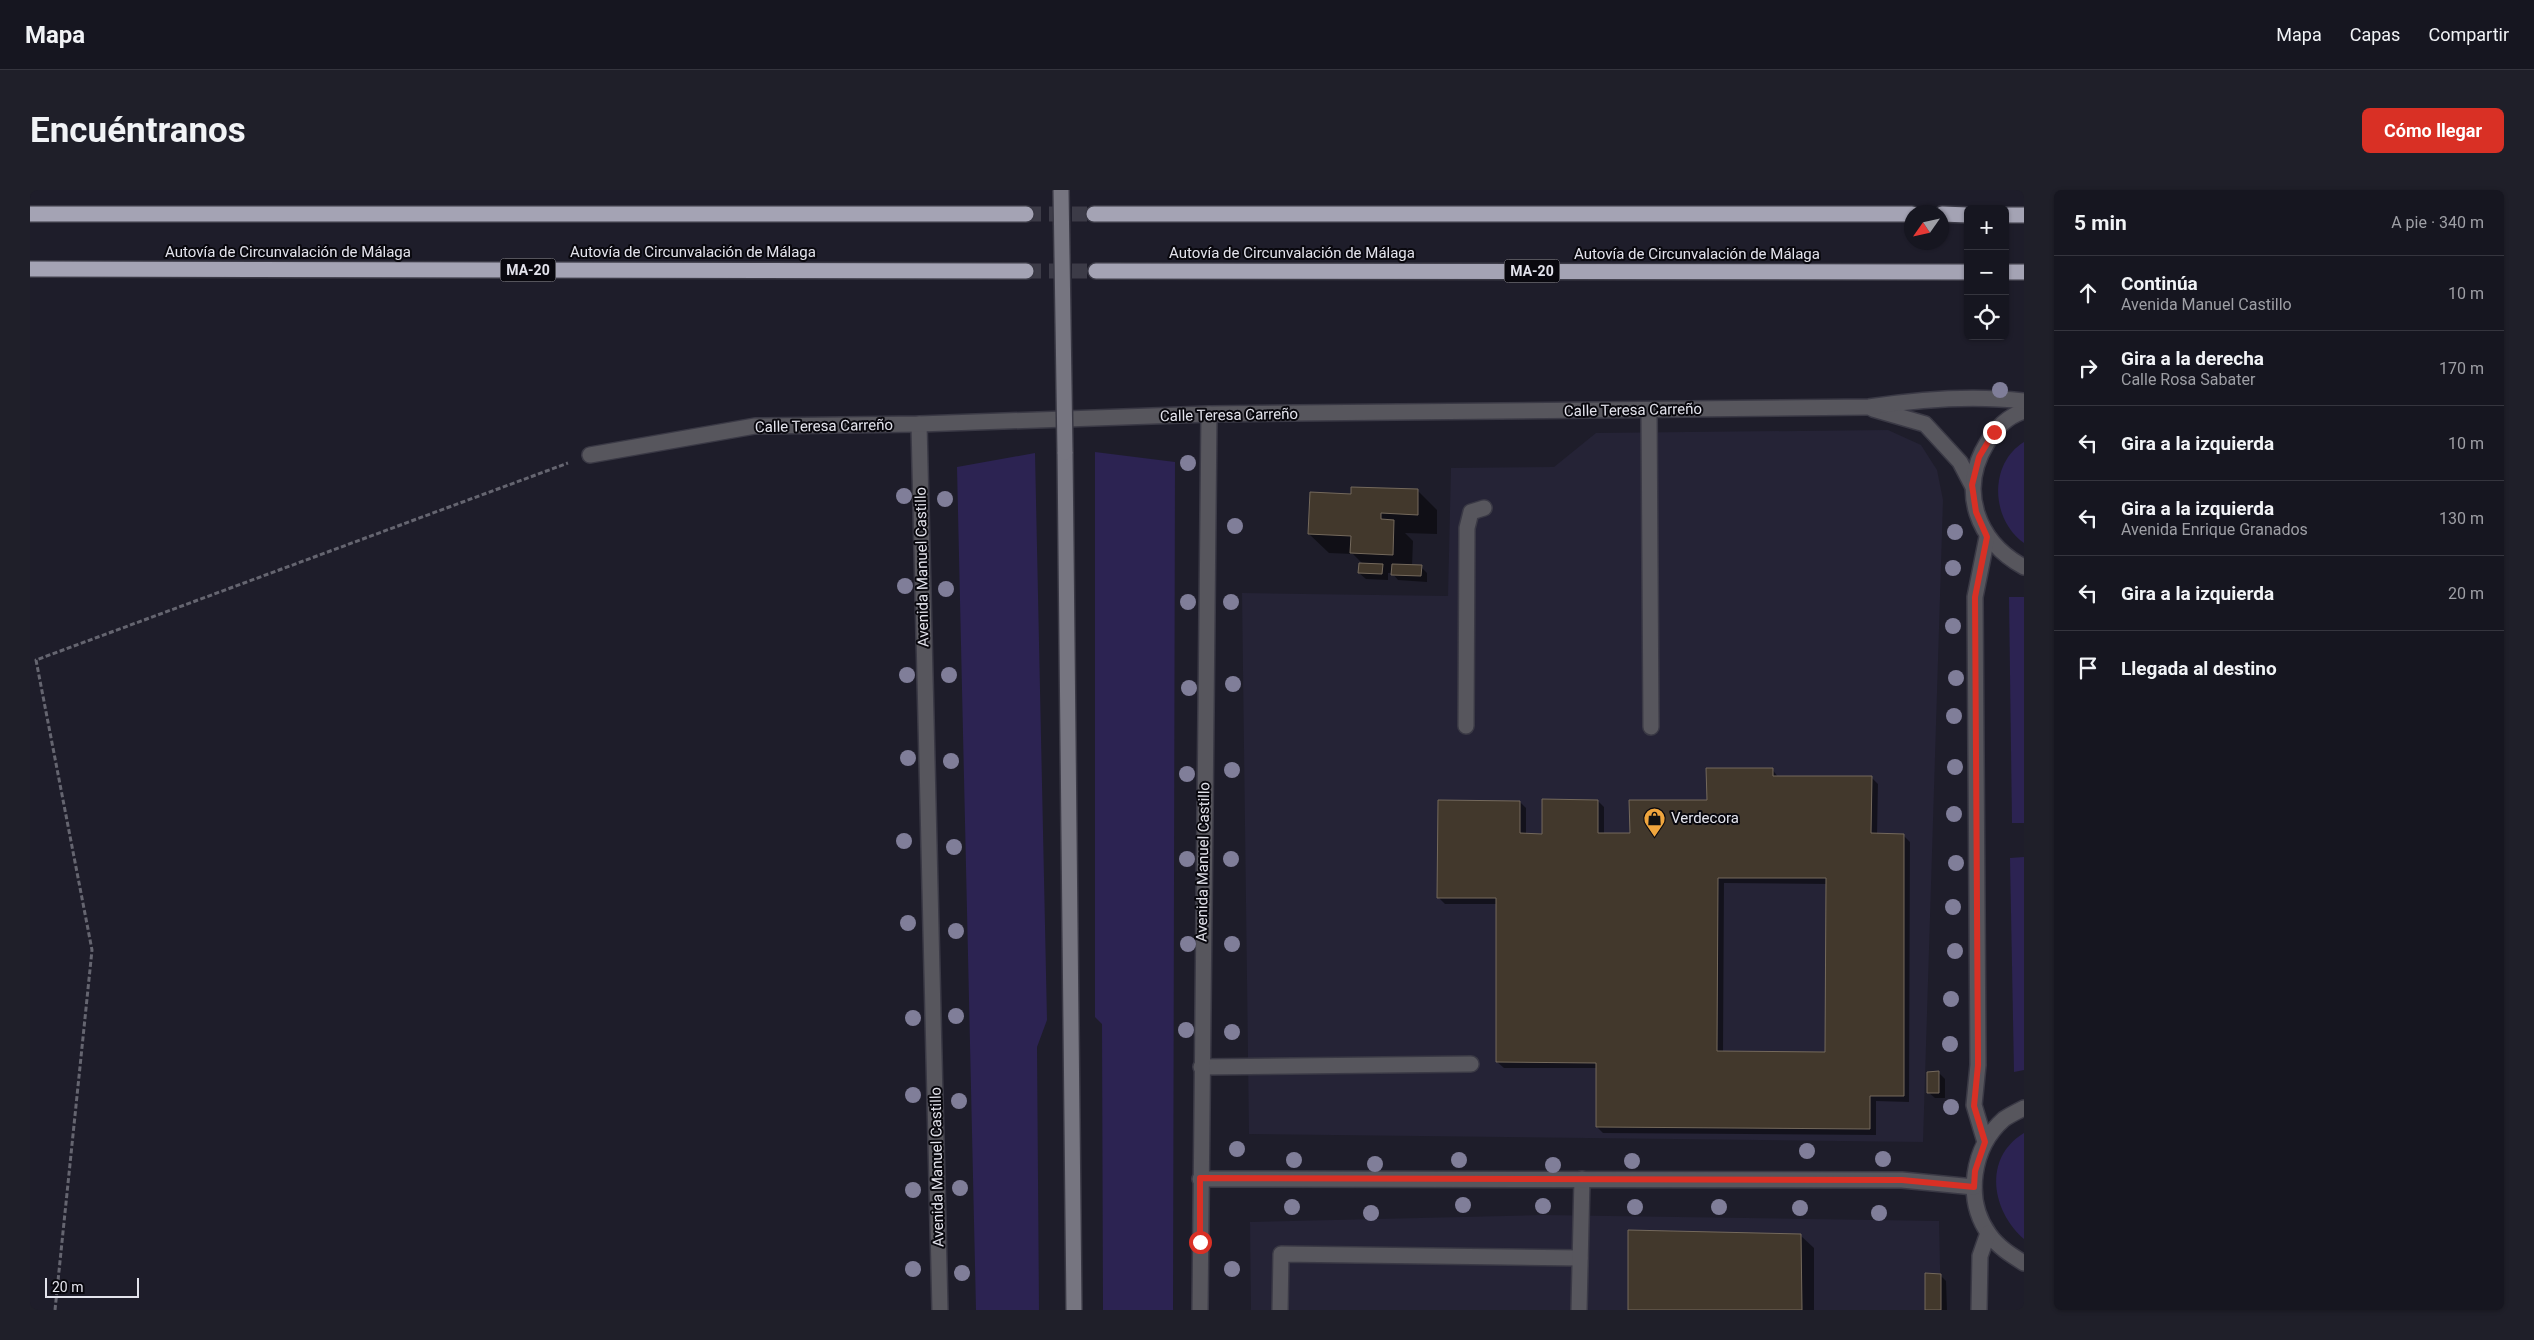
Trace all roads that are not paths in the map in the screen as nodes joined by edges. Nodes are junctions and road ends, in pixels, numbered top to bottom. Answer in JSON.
{"nodes":[{"id":1,"x":1061,"y":190,"type":"edge"},
{"id":2,"x":30,"y":214,"type":"edge"},
{"id":3,"x":1026,"y":214,"type":"tunnel mouth"},
{"id":4,"x":1094,"y":214,"type":"tunnel mouth"},
{"id":5,"x":1904,"y":214,"type":"edge"},
{"id":6,"x":1949,"y":214,"type":"edge"},
{"id":7,"x":1964,"y":214,"type":"edge"},
{"id":8,"x":2009,"y":214,"type":"edge"},
{"id":9,"x":2024,"y":215,"type":"edge"},
{"id":10,"x":30,"y":269,"type":"edge"},
{"id":11,"x":1026,"y":270,"type":"tunnel mouth"},
{"id":12,"x":1096,"y":271,"type":"tunnel mouth"},
{"id":13,"x":1964,"y":272,"type":"edge"},
{"id":14,"x":2009,"y":272,"type":"edge"},
{"id":15,"x":2024,"y":272,"type":"edge"},
{"id":16,"x":2024,"y":401,"type":"edge"},
{"id":17,"x":1869,"y":407,"type":"junction"},
{"id":18,"x":1650,"y":410,"type":"junction"},
{"id":19,"x":2024,"y":411,"type":"edge"},
{"id":20,"x":1209,"y":414,"type":"junction"},
{"id":21,"x":919,"y":424,"type":"junction"},
{"id":22,"x":590,"y":455,"type":"road end"},
{"id":23,"x":1972,"y":485,"type":"junction"},
{"id":24,"x":1484,"y":508,"type":"dead end"},
{"id":25,"x":1987,"y":537,"type":"junction"},
{"id":26,"x":2024,"y":567,"type":"edge"},
{"id":27,"x":1466,"y":726,"type":"dead end"},
{"id":28,"x":1650,"y":727,"type":"dead end"},
{"id":29,"x":1471,"y":1064,"type":"dead end"},
{"id":30,"x":1201,"y":1067,"type":"junction"},
{"id":31,"x":2024,"y":1108,"type":"edge"},
{"id":32,"x":1985,"y":1142,"type":"junction"},
{"id":33,"x":1200,"y":1178,"type":"junction"},
{"id":34,"x":1582,"y":1179,"type":"junction"},
{"id":35,"x":1974,"y":1187,"type":"junction"},
{"id":36,"x":1988,"y":1234,"type":"junction"},
{"id":37,"x":1580,"y":1258,"type":"junction"},
{"id":38,"x":2024,"y":1263,"type":"edge"},
{"id":39,"x":940,"y":1310,"type":"edge"},
{"id":40,"x":1074,"y":1310,"type":"edge"},
{"id":41,"x":1200,"y":1310,"type":"edge"},
{"id":42,"x":1280,"y":1310,"type":"edge"},
{"id":43,"x":1579,"y":1310,"type":"edge"},
{"id":44,"x":1979,"y":1310,"type":"edge"}],
"edges":[{"from":1,"to":40,"type":"main road","bridge":true},
{"from":2,"to":3,"type":"highway"},
{"from":4,"to":5,"type":"highway"},
{"from":6,"to":7,"type":"highway"},
{"from":8,"to":9,"type":"highway"},
{"from":10,"to":11,"type":"highway","name":"Autovía de Circunvalación de Málaga","number":"MA-20"},
{"from":12,"to":13,"type":"highway","name":"Autovía de Circunvalación de Málaga","number":"MA-20"},
{"from":14,"to":15,"type":"highway"},
{"from":16,"to":17,"type":"street","name":"Calle Teresa Carreño"},
{"from":17,"to":18,"type":"street","name":"Calle Teresa Carreño"},
{"from":17,"to":23,"type":"street","name":"Calle Teresa Carreño"},
{"from":18,"to":20,"type":"street","name":"Calle Teresa Carreño"},
{"from":18,"to":28,"type":"street"},
{"from":19,"to":23,"type":"street"},
{"from":20,"to":21,"type":"street","name":"Calle Teresa Carreño"},
{"from":20,"to":30,"type":"street","name":"Avenida Manuel Castillo"},
{"from":21,"to":22,"type":"street","name":"Calle Teresa Carreño"},
{"from":21,"to":39,"type":"street","name":"Avenida Manuel Castillo"},
{"from":23,"to":25,"type":"street"},
{"from":24,"to":27,"type":"street"},
{"from":25,"to":26,"type":"street"},
{"from":25,"to":32,"type":"street"},
{"from":29,"to":30,"type":"street"},
{"from":30,"to":33,"type":"street","name":"Avenida Manuel Castillo"},
{"from":31,"to":32,"type":"street"},
{"from":32,"to":35,"type":"street"},
{"from":33,"to":34,"type":"street"},
{"from":33,"to":41,"type":"street","name":"Avenida Manuel Castillo"},
{"from":34,"to":35,"type":"street"},
{"from":34,"to":37,"type":"street"},
{"from":35,"to":36,"type":"street"},
{"from":36,"to":38,"type":"street"},
{"from":36,"to":44,"type":"street"},
{"from":37,"to":42,"type":"street"},
{"from":37,"to":43,"type":"street"}]}
